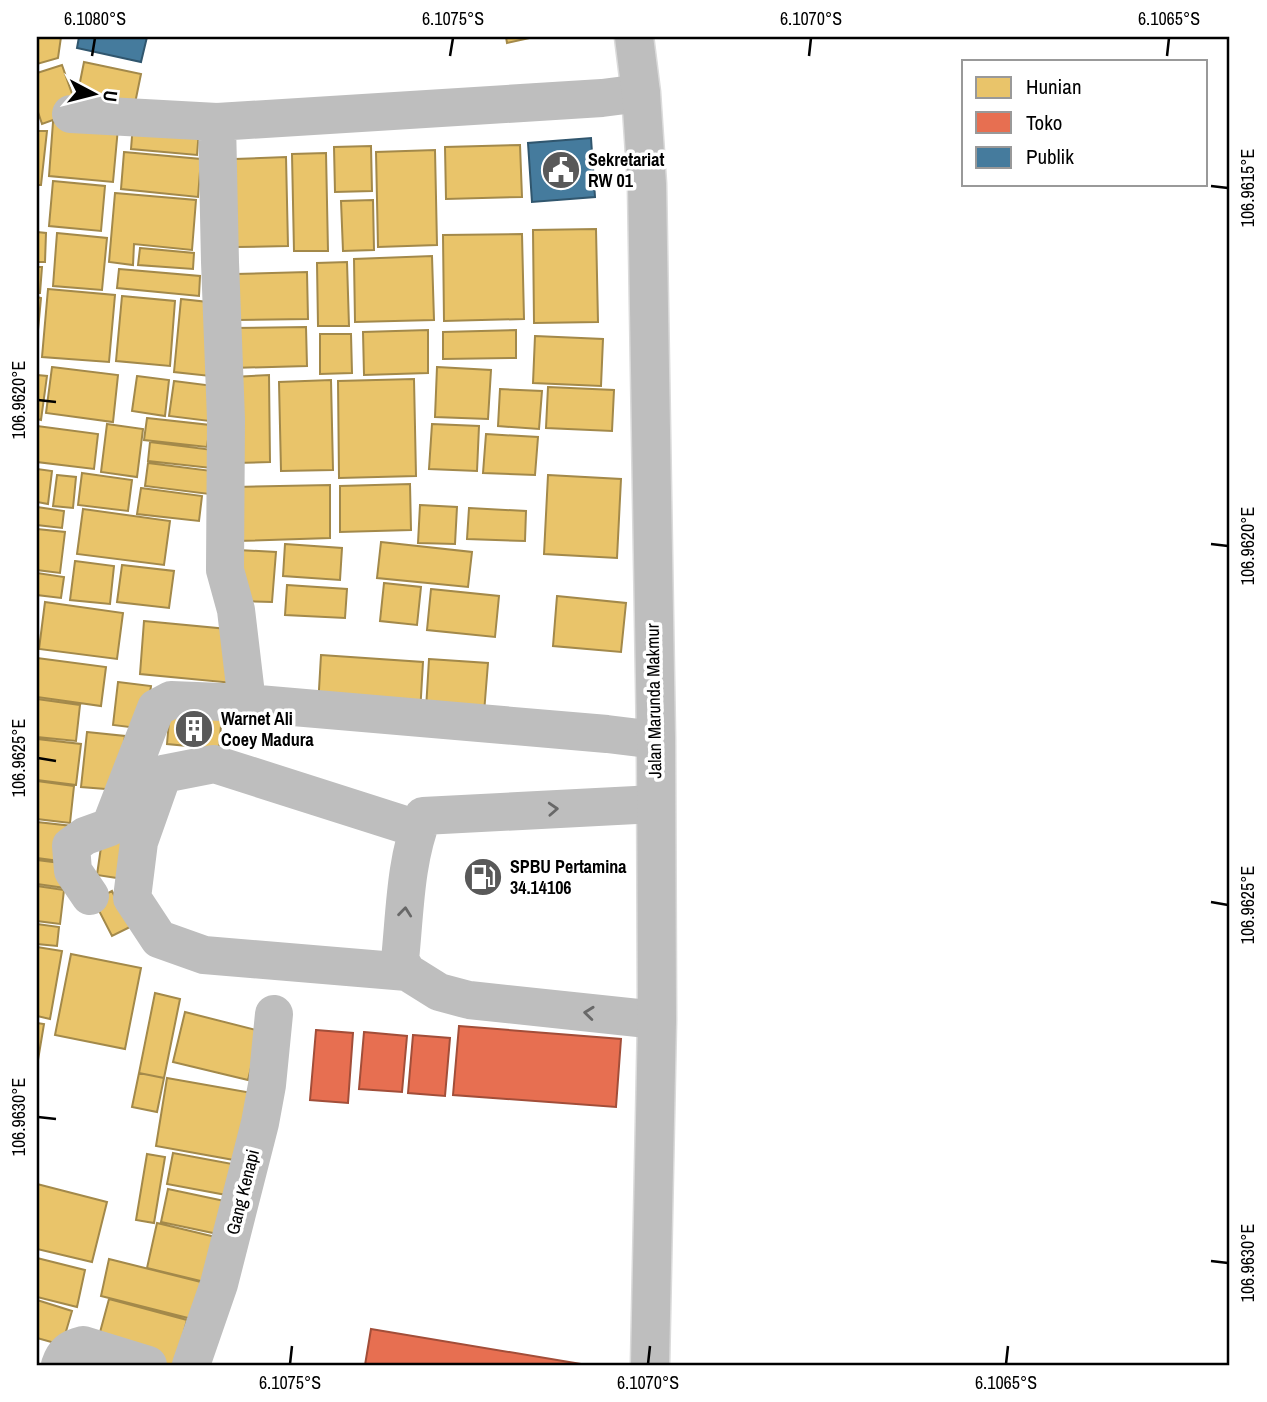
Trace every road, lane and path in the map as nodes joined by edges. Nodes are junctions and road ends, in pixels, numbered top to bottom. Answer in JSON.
{"nodes":[{"id":1,"x":634,"y":37,"type":"edge"},
{"id":2,"x":641,"y":93,"type":"junction"},
{"id":3,"x":71,"y":114,"type":"dead end"},
{"id":4,"x":217,"y":122,"type":"junction"},
{"id":5,"x":247,"y":703,"type":"junction"},
{"id":6,"x":656,"y":740,"type":"junction"},
{"id":7,"x":655,"y":804,"type":"junction"},
{"id":8,"x":418,"y":829,"type":"junction"},
{"id":9,"x":90,"y":896,"type":"dead end"},
{"id":10,"x":407,"y":972,"type":"junction"},
{"id":11,"x":274,"y":1014,"type":"dead end"},
{"id":12,"x":656,"y":1020,"type":"junction"},
{"id":13,"x":60,"y":1365,"type":"edge"},
{"id":14,"x":148,"y":1365,"type":"edge"},
{"id":15,"x":191,"y":1365,"type":"edge"},
{"id":16,"x":650,"y":1365,"type":"edge"}],
"edges":[{"from":1,"to":2,"type":"street","name":"Jalan Marunda Makmur"},
{"from":2,"to":4,"type":"street"},
{"from":2,"to":6,"type":"street","name":"Jalan Marunda Makmur"},
{"from":3,"to":4,"type":"street"},
{"from":4,"to":5,"type":"street"},
{"from":5,"to":6,"type":"street"},
{"from":5,"to":9,"type":"street"},
{"from":6,"to":7,"type":"street","name":"Jalan Marunda Makmur"},
{"from":8,"to":7,"type":"street","one_way":true},
{"from":7,"to":12,"type":"street","name":"Jalan Marunda Makmur"},
{"from":10,"to":8,"type":"street","one_way":true},
{"from":8,"to":10,"type":"street"},
{"from":12,"to":10,"type":"street","one_way":true},
{"from":11,"to":15,"type":"street","name":"Gang Kenapi"},
{"from":12,"to":16,"type":"street","name":"Jalan Marunda Makmur"},
{"from":13,"to":14,"type":"street"}]}
